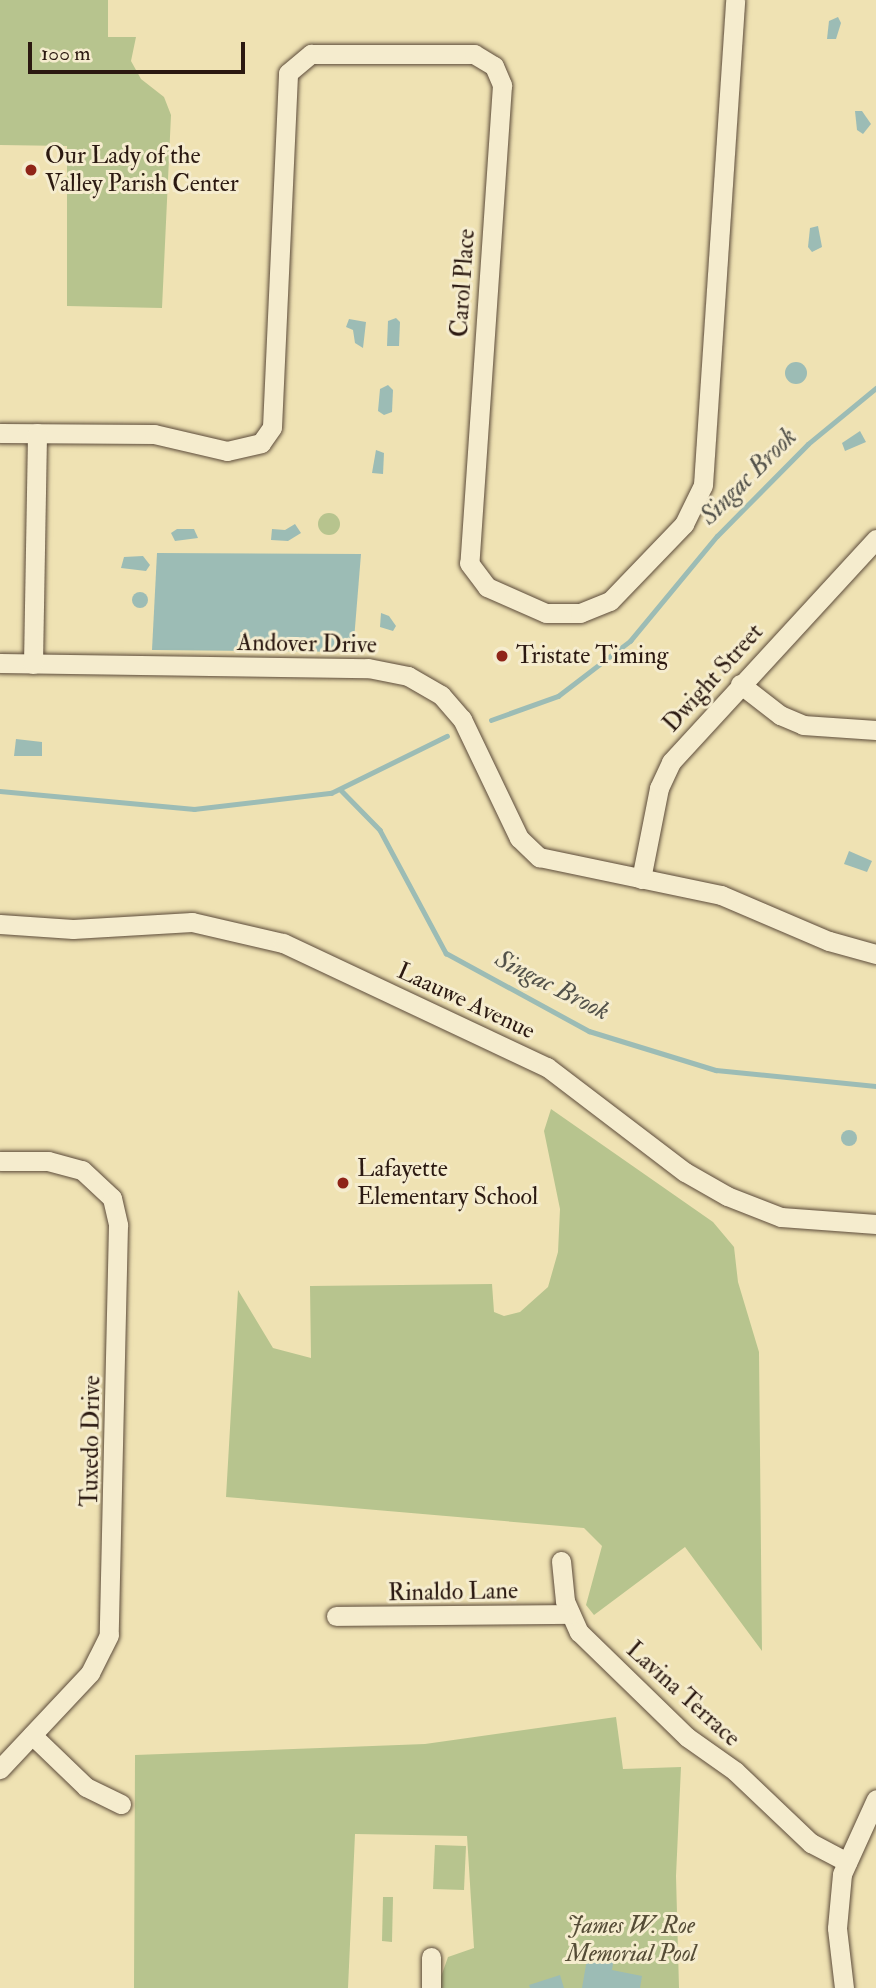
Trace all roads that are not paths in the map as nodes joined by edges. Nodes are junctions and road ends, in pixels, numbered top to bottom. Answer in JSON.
{"nodes":[{"id":1,"x":735,"y":0,"type":"edge"},
{"id":2,"x":0,"y":432,"type":"edge"},
{"id":3,"x":37,"y":433,"type":"junction"},
{"id":4,"x":876,"y":539,"type":"edge"},
{"id":5,"x":0,"y":663,"type":"edge"},
{"id":6,"x":33,"y":664,"type":"junction"},
{"id":7,"x":740,"y":684,"type":"junction"},
{"id":8,"x":876,"y":730,"type":"edge"},
{"id":9,"x":640,"y":879,"type":"junction"},
{"id":10,"x":0,"y":924,"type":"edge"},
{"id":11,"x":876,"y":954,"type":"edge"},
{"id":12,"x":0,"y":1161,"type":"edge"},
{"id":13,"x":876,"y":1224,"type":"edge"},
{"id":14,"x":561,"y":1561,"type":"dead end"},
{"id":15,"x":570,"y":1614,"type":"junction"},
{"id":16,"x":336,"y":1616,"type":"dead end"},
{"id":17,"x":32,"y":1735,"type":"junction"},
{"id":18,"x":0,"y":1769,"type":"edge"},
{"id":19,"x":876,"y":1799,"type":"edge"},
{"id":20,"x":121,"y":1804,"type":"dead end"},
{"id":21,"x":847,"y":1862,"type":"junction"},
{"id":22,"x":431,"y":1957,"type":"dead end"},
{"id":23,"x":431,"y":1988,"type":"edge"},
{"id":24,"x":844,"y":1988,"type":"edge"}],
"edges":[{"from":1,"to":3,"type":"street","name":"Carol Place"},
{"from":2,"to":3,"type":"street","name":"Carol Place"},
{"from":3,"to":6,"type":"street"},
{"from":4,"to":7,"type":"street","name":"Dwight Street"},
{"from":5,"to":6,"type":"street","name":"Andover Drive"},
{"from":6,"to":9,"type":"street","name":"Andover Drive"},
{"from":7,"to":8,"type":"street"},
{"from":7,"to":9,"type":"street","name":"Dwight Street"},
{"from":9,"to":11,"type":"street","name":"Andover Drive"},
{"from":10,"to":13,"type":"street","name":"Laauwe Avenue"},
{"from":12,"to":17,"type":"street","name":"Tuxedo Drive"},
{"from":14,"to":15,"type":"street","name":"Lavina Terrace"},
{"from":15,"to":16,"type":"street","name":"Rinaldo Lane"},
{"from":15,"to":21,"type":"street","name":"Lavina Terrace"},
{"from":17,"to":18,"type":"street","name":"Tuxedo Drive"},
{"from":17,"to":20,"type":"street"},
{"from":19,"to":21,"type":"street"},
{"from":21,"to":24,"type":"street"},
{"from":22,"to":23,"type":"street"}]}
